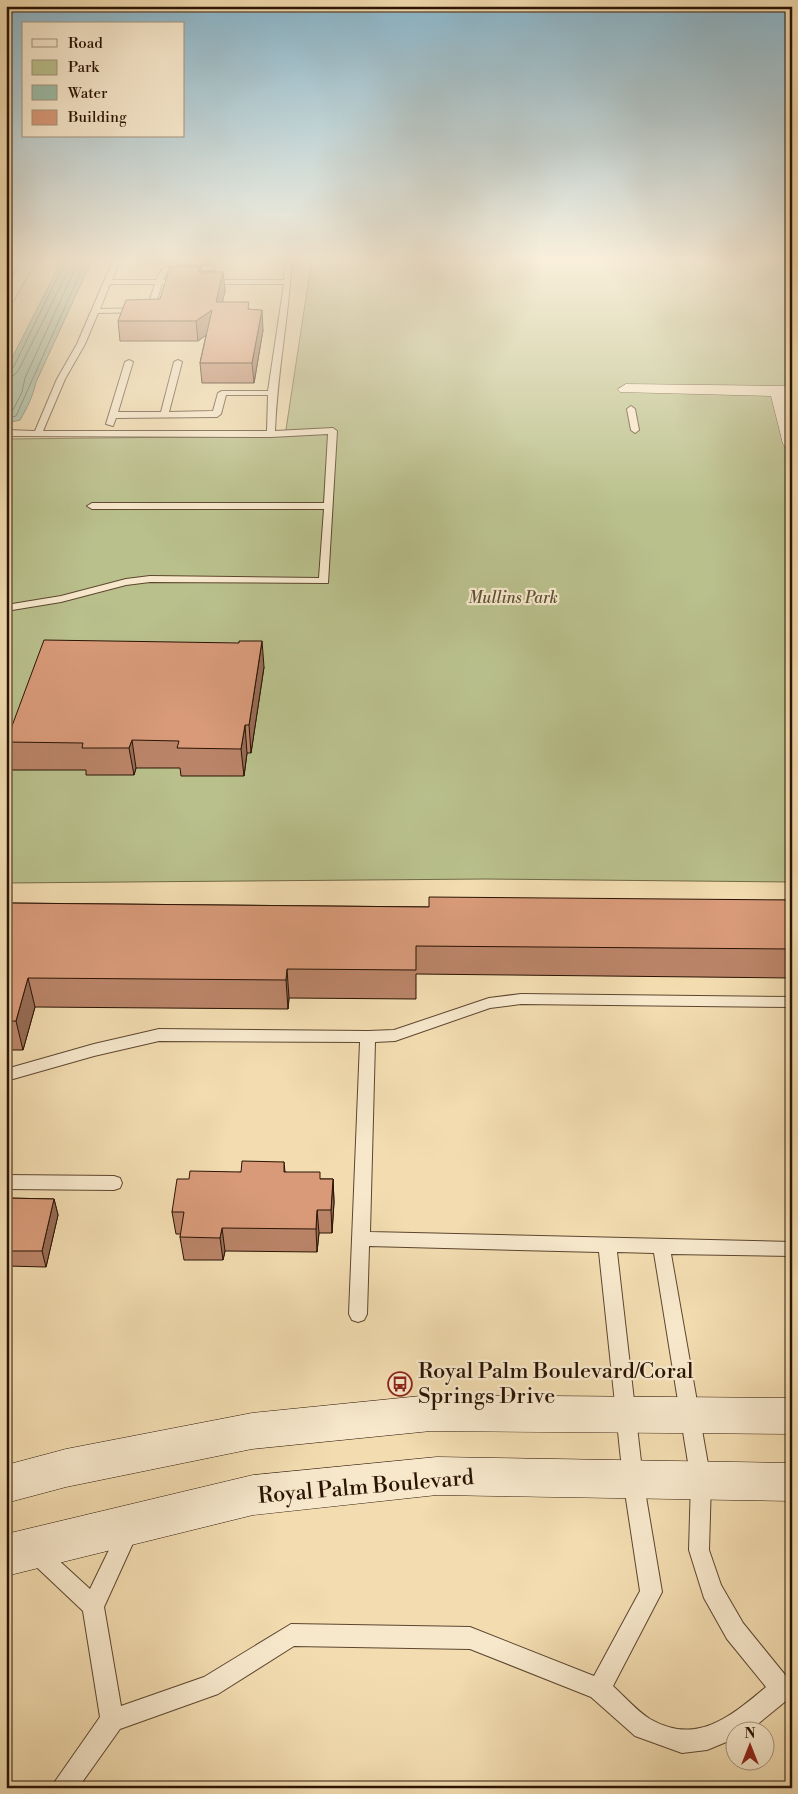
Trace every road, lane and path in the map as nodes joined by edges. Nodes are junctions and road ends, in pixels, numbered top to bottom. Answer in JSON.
{"nodes":[{"id":1,"x":82,"y":342,"type":"edge"},
{"id":2,"x":279,"y":342,"type":"edge"},
{"id":3,"x":128,"y":362,"type":"dead end"},
{"id":4,"x":178,"y":362,"type":"dead end"},
{"id":5,"x":626,"y":389,"type":"dead end"},
{"id":6,"x":785,"y":391,"type":"edge"},
{"id":7,"x":272,"y":393,"type":"junction"},
{"id":8,"x":631,"y":410,"type":"dead end"},
{"id":9,"x":164,"y":414,"type":"junction"},
{"id":10,"x":112,"y":415,"type":"junction"},
{"id":11,"x":635,"y":430,"type":"dead end"},
{"id":12,"x":6,"y":433,"type":"edge"},
{"id":13,"x":38,"y":433,"type":"junction"},
{"id":14,"x":106,"y":434,"type":"junction"},
{"id":15,"x":271,"y":434,"type":"junction"},
{"id":16,"x":792,"y":444,"type":"edge"},
{"id":17,"x":92,"y":506,"type":"dead end"},
{"id":18,"x":329,"y":506,"type":"junction"},
{"id":19,"x":6,"y":608,"type":"edge"},
{"id":20,"x":792,"y":1002,"type":"edge"},
{"id":21,"x":368,"y":1037,"type":"junction"},
{"id":22,"x":6,"y":1075,"type":"edge"},
{"id":23,"x":6,"y":1182,"type":"edge"},
{"id":24,"x":114,"y":1184,"type":"dead end"},
{"id":25,"x":360,"y":1239,"type":"junction"},
{"id":26,"x":607,"y":1244,"type":"junction"},
{"id":27,"x":660,"y":1245,"type":"junction"},
{"id":28,"x":792,"y":1249,"type":"edge"},
{"id":29,"x":358,"y":1314,"type":"dead end"},
{"id":30,"x":625,"y":1415,"type":"junction"},
{"id":31,"x":688,"y":1415,"type":"junction"},
{"id":32,"x":792,"y":1416,"type":"edge"},
{"id":33,"x":633,"y":1480,"type":"junction"},
{"id":34,"x":701,"y":1481,"type":"junction"},
{"id":35,"x":792,"y":1482,"type":"edge"},
{"id":36,"x":6,"y":1484,"type":"edge"},
{"id":37,"x":133,"y":1523,"type":"junction"},
{"id":38,"x":19,"y":1552,"type":"edge"},
{"id":39,"x":93,"y":1606,"type":"junction"},
{"id":40,"x":787,"y":1687,"type":"edge"},
{"id":41,"x":599,"y":1689,"type":"junction"},
{"id":42,"x":112,"y":1720,"type":"junction"},
{"id":43,"x":64,"y":1788,"type":"edge"}],
"edges":[{"from":1,"to":13,"type":"lane"},
{"from":2,"to":7,"type":"lane"},
{"from":3,"to":10,"type":"lane"},
{"from":4,"to":9,"type":"lane"},
{"from":5,"to":6,"type":"main road"},
{"from":6,"to":16,"type":"main road"},
{"from":7,"to":9,"type":"lane"},
{"from":7,"to":15,"type":"lane"},
{"from":8,"to":11,"type":"lane"},
{"from":9,"to":10,"type":"lane"},
{"from":10,"to":14,"type":"lane"},
{"from":12,"to":13,"type":"lane"},
{"from":13,"to":14,"type":"lane"},
{"from":14,"to":15,"type":"lane"},
{"from":15,"to":18,"type":"lane"},
{"from":17,"to":18,"type":"lane"},
{"from":18,"to":19,"type":"lane"},
{"from":20,"to":21,"type":"lane"},
{"from":21,"to":22,"type":"lane"},
{"from":21,"to":25,"type":"lane"},
{"from":23,"to":24,"type":"lane"},
{"from":25,"to":26,"type":"lane"},
{"from":25,"to":29,"type":"lane"},
{"from":26,"to":27,"type":"lane"},
{"from":26,"to":30,"type":"lane"},
{"from":27,"to":28,"type":"lane"},
{"from":27,"to":31,"type":"lane"},
{"from":30,"to":31,"type":"main road"},
{"from":30,"to":33,"type":"lane"},
{"from":30,"to":36,"type":"main road"},
{"from":31,"to":32,"type":"main road"},
{"from":31,"to":34,"type":"lane"},
{"from":33,"to":34,"type":"main road","name":"Royal Palm Boulevard"},
{"from":33,"to":37,"type":"main road","name":"Royal Palm Boulevard"},
{"from":33,"to":41,"type":"lane"},
{"from":34,"to":35,"type":"main road","name":"Royal Palm Boulevard"},
{"from":34,"to":40,"type":"lane"},
{"from":37,"to":38,"type":"main road","name":"Royal Palm Boulevard"},
{"from":37,"to":39,"type":"lane"},
{"from":38,"to":39,"type":"lane"},
{"from":39,"to":42,"type":"lane"},
{"from":40,"to":41,"type":"lane"},
{"from":41,"to":42,"type":"lane"},
{"from":42,"to":43,"type":"lane"}]}
